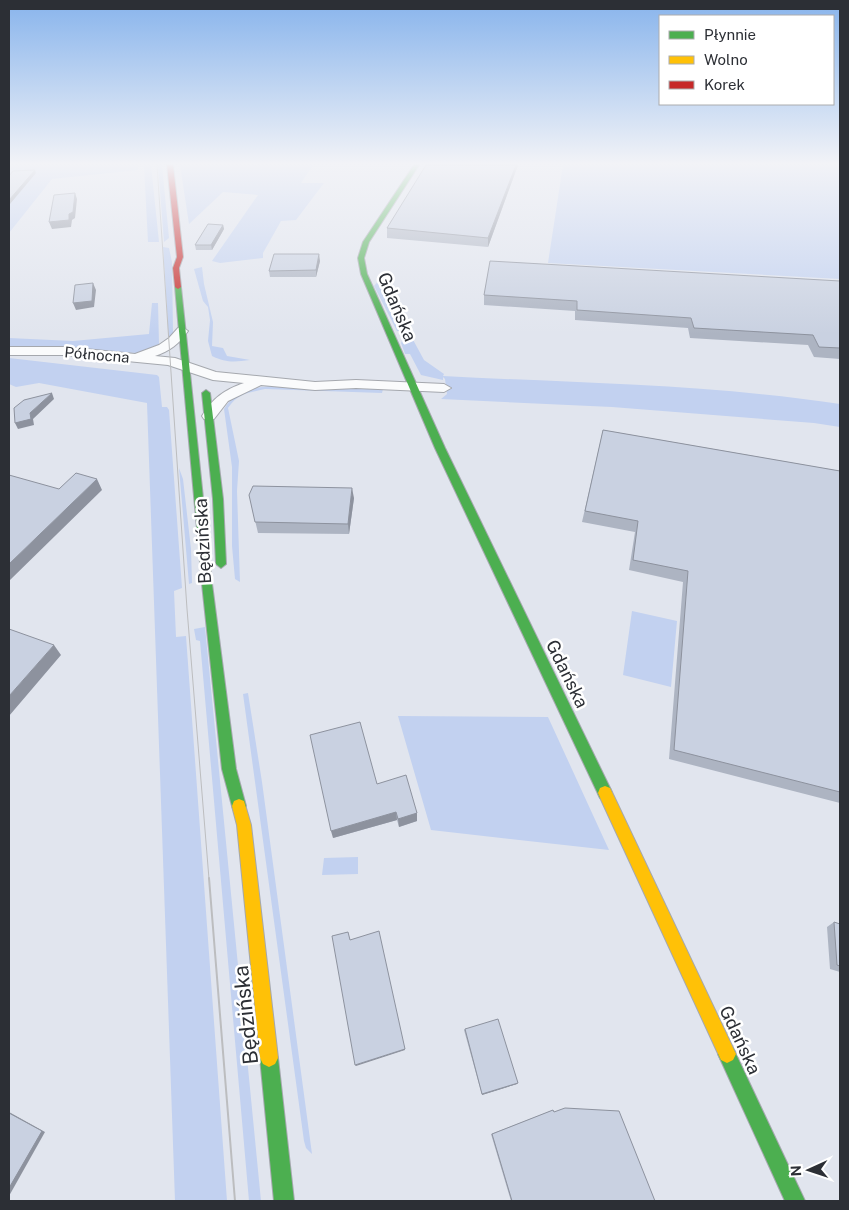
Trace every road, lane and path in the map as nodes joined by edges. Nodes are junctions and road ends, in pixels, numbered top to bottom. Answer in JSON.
{"nodes":[{"id":1,"x":176,"y":221,"type":"edge"},
{"id":2,"x":379,"y":221,"type":"edge"},
{"id":3,"x":180,"y":258,"type":"junction"},
{"id":4,"x":188,"y":272,"type":"dead end"},
{"id":5,"x":182,"y":331,"type":"junction"},
{"id":6,"x":9,"y":351,"type":"edge"},
{"id":7,"x":131,"y":358,"type":"junction"},
{"id":8,"x":202,"y":364,"type":"junction"},
{"id":9,"x":185,"y":367,"type":"junction"},
{"id":10,"x":263,"y":382,"type":"junction"},
{"id":11,"x":356,"y":384,"type":"junction"},
{"id":12,"x":412,"y":386,"type":"junction"},
{"id":13,"x":444,"y":388,"type":"dead end"},
{"id":14,"x":209,"y":416,"type":"junction"},
{"id":15,"x":221,"y":575,"type":"dead end"},
{"id":16,"x":245,"y":790,"type":"dead end"},
{"id":17,"x":244,"y":825,"type":"junction"},
{"id":18,"x":284,"y":1201,"type":"edge"},
{"id":19,"x":795,"y":1201,"type":"edge"}],
"edges":[{"from":1,"to":3,"type":"main road","name":"Będzińska"},
{"from":2,"to":12,"type":"main road","name":"Gdańska"},
{"from":3,"to":4,"type":"main road","name":"Będzińska"},
{"from":3,"to":5,"type":"main road","name":"Będzińska"},
{"from":5,"to":7,"type":"street"},
{"from":5,"to":9,"type":"main road","name":"Będzińska"},
{"from":6,"to":7,"type":"street","name":"Północna"},
{"from":6,"to":9,"type":"street","name":"Północna"},
{"from":7,"to":9,"type":"street","name":"Północna"},
{"from":8,"to":9,"type":"street","name":"Północna"},
{"from":8,"to":10,"type":"street","name":"Północna"},
{"from":8,"to":11,"type":"street","name":"Północna"},
{"from":8,"to":14,"type":"main road","name":"Będzińska"},
{"from":9,"to":17,"type":"main road","name":"Będzińska"},
{"from":10,"to":11,"type":"street","name":"Północna"},
{"from":10,"to":14,"type":"street"},
{"from":11,"to":12,"type":"street","name":"Północna"},
{"from":12,"to":13,"type":"street","name":"Północna"},
{"from":12,"to":19,"type":"main road","name":"Gdańska"},
{"from":14,"to":15,"type":"main road","name":"Będzińska"},
{"from":16,"to":17,"type":"main road","name":"Będzińska"},
{"from":17,"to":18,"type":"main road","name":"Będzińska"}]}
